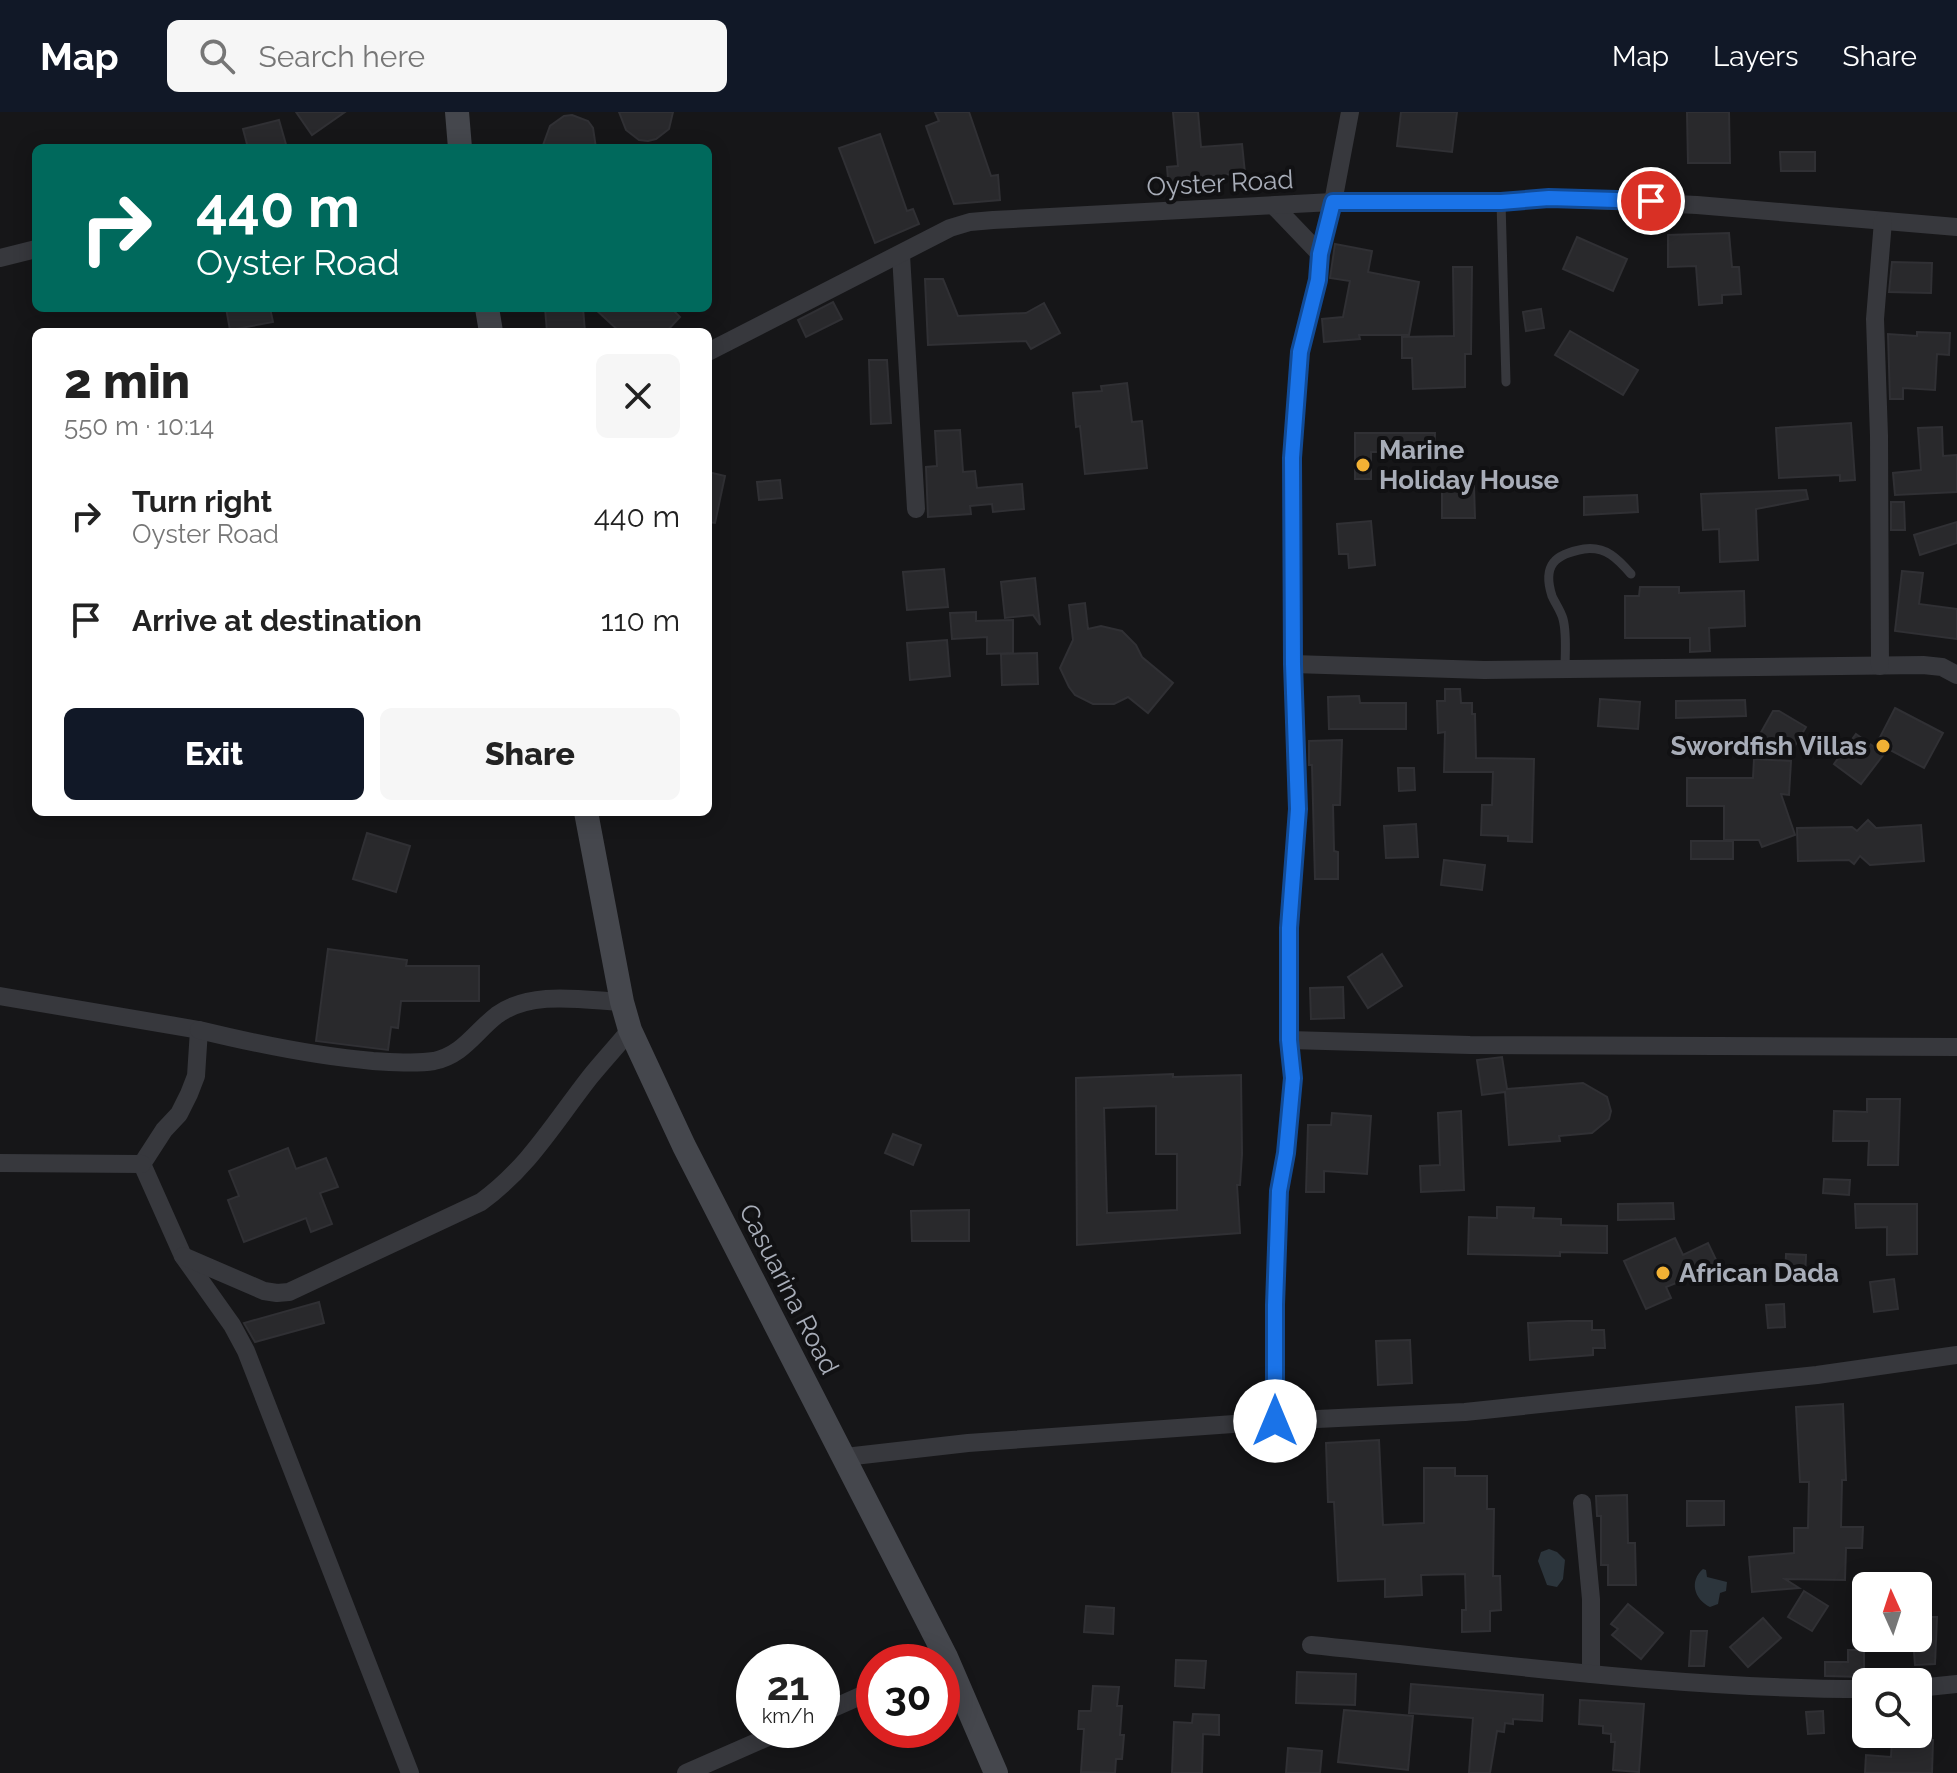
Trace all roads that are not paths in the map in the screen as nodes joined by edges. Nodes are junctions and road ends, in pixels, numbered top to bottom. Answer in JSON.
{"nodes":[{"id":1,"x":457,"y":112,"type":"edge"},
{"id":2,"x":1350,"y":112,"type":"edge"},
{"id":3,"x":460,"y":144,"type":"edge"},
{"id":4,"x":1333,"y":202,"type":"junction"},
{"id":5,"x":1501,"y":202,"type":"junction"},
{"id":6,"x":1274,"y":206,"type":"junction"},
{"id":7,"x":1883,"y":221,"type":"junction"},
{"id":8,"x":1957,"y":227,"type":"edge"},
{"id":9,"x":32,"y":250,"type":"edge"},
{"id":10,"x":1320,"y":254,"type":"junction"},
{"id":11,"x":901,"y":255,"type":"junction"},
{"id":12,"x":0,"y":258,"type":"edge"},
{"id":13,"x":712,"y":350,"type":"edge"},
{"id":14,"x":1506,"y":382,"type":"dead end"},
{"id":15,"x":916,"y":509,"type":"dead end"},
{"id":16,"x":1631,"y":574,"type":"dead end"},
{"id":17,"x":1293,"y":664,"type":"junction"},
{"id":18,"x":1880,"y":666,"type":"junction"},
{"id":19,"x":1565,"y":669,"type":"junction"},
{"id":20,"x":1957,"y":675,"type":"edge"},
{"id":21,"x":587,"y":816,"type":"edge"},
{"id":22,"x":0,"y":996,"type":"edge"},
{"id":23,"x":622,"y":1002,"type":"junction"},
{"id":24,"x":199,"y":1030,"type":"junction"},
{"id":25,"x":630,"y":1030,"type":"junction"},
{"id":26,"x":1289,"y":1040,"type":"junction"},
{"id":27,"x":1957,"y":1047,"type":"edge"},
{"id":28,"x":0,"y":1163,"type":"edge"},
{"id":29,"x":142,"y":1164,"type":"junction"},
{"id":30,"x":183,"y":1256,"type":"junction"},
{"id":31,"x":1957,"y":1355,"type":"edge"},
{"id":32,"x":1275,"y":1421,"type":"junction"},
{"id":33,"x":845,"y":1457,"type":"junction"},
{"id":34,"x":1582,"y":1503,"type":"dead end"},
{"id":35,"x":933,"y":1644,"type":"edge"},
{"id":36,"x":1311,"y":1645,"type":"dead end"},
{"id":37,"x":1591,"y":1674,"type":"junction"},
{"id":38,"x":1957,"y":1684,"type":"edge"},
{"id":39,"x":1932,"y":1687,"type":"edge"},
{"id":40,"x":1852,"y":1689,"type":"edge"},
{"id":41,"x":960,"y":1699,"type":"edge"},
{"id":42,"x":743,"y":1748,"type":"edge"},
{"id":43,"x":410,"y":1773,"type":"edge"},
{"id":44,"x":686,"y":1773,"type":"edge"},
{"id":45,"x":996,"y":1773,"type":"edge"}],
"edges":[{"from":1,"to":3,"type":"street"},
{"from":2,"to":4,"type":"street"},
{"from":4,"to":5,"type":"street","name":"Oyster Road"},
{"from":4,"to":6,"type":"street","name":"Oyster Road"},
{"from":4,"to":10,"type":"street"},
{"from":5,"to":7,"type":"street","name":"Oyster Road"},
{"from":5,"to":14,"type":"lane"},
{"from":6,"to":10,"type":"street"},
{"from":6,"to":11,"type":"street","name":"Oyster Road"},
{"from":7,"to":8,"type":"street","name":"Oyster Road"},
{"from":7,"to":18,"type":"street"},
{"from":9,"to":12,"type":"street"},
{"from":10,"to":17,"type":"street"},
{"from":11,"to":13,"type":"street","name":"Oyster Road"},
{"from":11,"to":15,"type":"street"},
{"from":16,"to":19,"type":"lane"},
{"from":17,"to":19,"type":"street"},
{"from":17,"to":26,"type":"street"},
{"from":18,"to":19,"type":"street"},
{"from":18,"to":20,"type":"street"},
{"from":21,"to":23,"type":"street","name":"Casuarina Road"},
{"from":22,"to":24,"type":"street"},
{"from":23,"to":24,"type":"street"},
{"from":23,"to":25,"type":"street","name":"Casuarina Road"},
{"from":24,"to":29,"type":"street"},
{"from":25,"to":30,"type":"street"},
{"from":25,"to":33,"type":"street","name":"Casuarina Road"},
{"from":26,"to":27,"type":"street"},
{"from":26,"to":32,"type":"street"},
{"from":28,"to":29,"type":"street"},
{"from":29,"to":30,"type":"street"},
{"from":30,"to":43,"type":"street"},
{"from":31,"to":32,"type":"street"},
{"from":32,"to":33,"type":"street"},
{"from":33,"to":35,"type":"street","name":"Casuarina Road"},
{"from":34,"to":37,"type":"street"},
{"from":36,"to":37,"type":"street"},
{"from":37,"to":40,"type":"street"},
{"from":38,"to":39,"type":"street"},
{"from":41,"to":45,"type":"street","name":"Casuarina Road"},
{"from":42,"to":44,"type":"street"}]}
